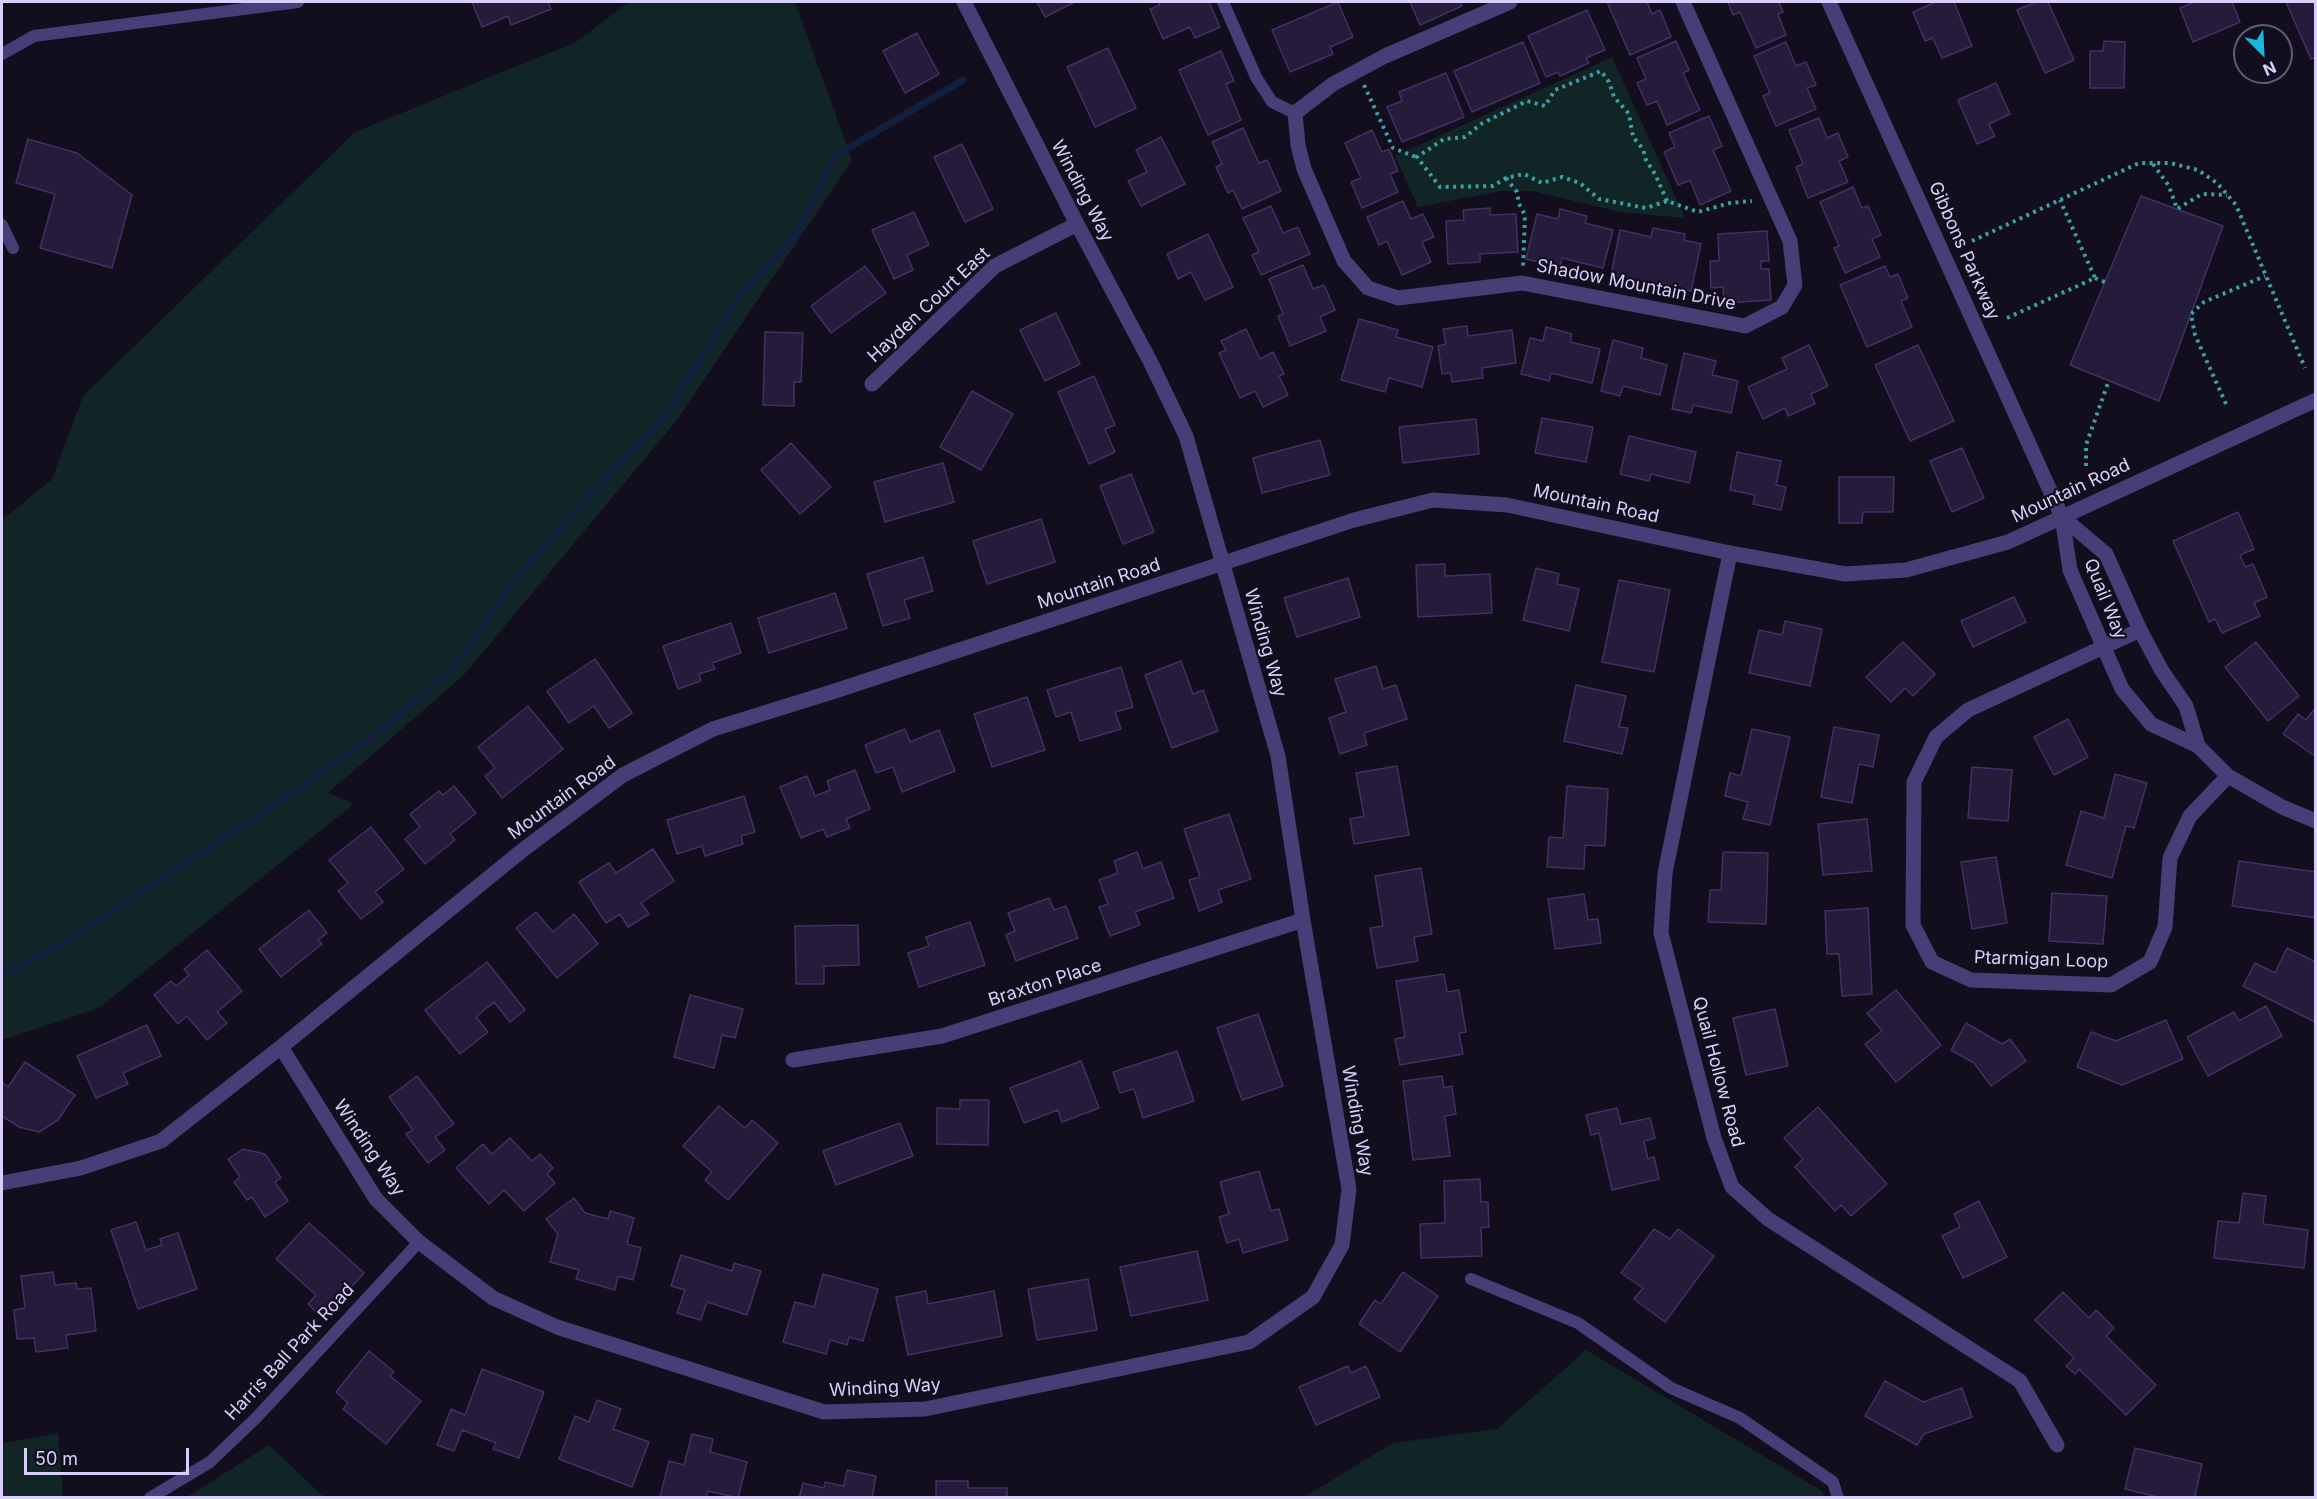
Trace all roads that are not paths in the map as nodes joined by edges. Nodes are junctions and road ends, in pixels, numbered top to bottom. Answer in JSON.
{"nodes":[{"id":1,"x":298,"y":2,"type":"edge"},
{"id":2,"x":963,"y":2,"type":"edge"},
{"id":3,"x":1223,"y":2,"type":"edge"},
{"id":4,"x":1505,"y":2,"type":"edge"},
{"id":5,"x":1683,"y":2,"type":"edge"},
{"id":6,"x":1829,"y":2,"type":"edge"},
{"id":7,"x":2,"y":54,"type":"edge"},
{"id":8,"x":1295,"y":113,"type":"junction"},
{"id":9,"x":1077,"y":224,"type":"junction"},
{"id":10,"x":2,"y":225,"type":"edge"},
{"id":11,"x":13,"y":248,"type":"dead end"},
{"id":12,"x":873,"y":384,"type":"dead end"},
{"id":13,"x":2316,"y":400,"type":"edge"},
{"id":14,"x":2062,"y":517,"type":"junction"},
{"id":15,"x":1730,"y":553,"type":"junction"},
{"id":16,"x":1221,"y":564,"type":"junction"},
{"id":17,"x":2140,"y":630,"type":"junction"},
{"id":18,"x":2104,"y":647,"type":"junction"},
{"id":19,"x":2198,"y":746,"type":"junction"},
{"id":20,"x":2228,"y":776,"type":"junction"},
{"id":21,"x":2316,"y":821,"type":"edge"},
{"id":22,"x":1303,"y":920,"type":"junction"},
{"id":23,"x":282,"y":1047,"type":"junction"},
{"id":24,"x":793,"y":1060,"type":"dead end"},
{"id":25,"x":2,"y":1183,"type":"edge"},
{"id":26,"x":419,"y":1242,"type":"junction"},
{"id":27,"x":1471,"y":1279,"type":"dead end"},
{"id":28,"x":2057,"y":1445,"type":"dead end"},
{"id":29,"x":150,"y":1497,"type":"edge"},
{"id":30,"x":1838,"y":1497,"type":"edge"}],
"edges":[{"from":1,"to":7,"type":"lane"},
{"from":2,"to":9,"type":"street","name":"Winding Way"},
{"from":3,"to":8,"type":"lane"},
{"from":4,"to":8,"type":"street"},
{"from":5,"to":8,"type":"street","name":"Shadow Mountain Drive"},
{"from":6,"to":14,"type":"street","name":"Gibbons Parkway"},
{"from":9,"to":12,"type":"street","name":"Hayden Court East"},
{"from":9,"to":16,"type":"street","name":"Winding Way"},
{"from":10,"to":11,"type":"lane"},
{"from":13,"to":14,"type":"street","name":"Mountain Road"},
{"from":14,"to":15,"type":"street","name":"Mountain Road"},
{"from":14,"to":17,"type":"street","name":"Quail Way"},
{"from":14,"to":18,"type":"street","name":"Quail Way"},
{"from":15,"to":16,"type":"street","name":"Mountain Road"},
{"from":15,"to":28,"type":"street","name":"Quail Hollow Road"},
{"from":16,"to":22,"type":"street","name":"Winding Way"},
{"from":16,"to":23,"type":"street","name":"Mountain Road"},
{"from":17,"to":18,"type":"street","name":"Ptarmigan Loop"},
{"from":17,"to":19,"type":"street","name":"Quail Way"},
{"from":18,"to":19,"type":"street","name":"Quail Way"},
{"from":18,"to":20,"type":"street","name":"Ptarmigan Loop"},
{"from":19,"to":20,"type":"street","name":"Quail Way"},
{"from":20,"to":21,"type":"street","name":"Quail Way"},
{"from":22,"to":24,"type":"street","name":"Braxton Place"},
{"from":22,"to":26,"type":"street","name":"Winding Way"},
{"from":23,"to":25,"type":"street","name":"Mountain Road"},
{"from":23,"to":26,"type":"street","name":"Winding Way"},
{"from":26,"to":29,"type":"lane","name":"Harris Ball Park Road"},
{"from":27,"to":30,"type":"lane"}]}
